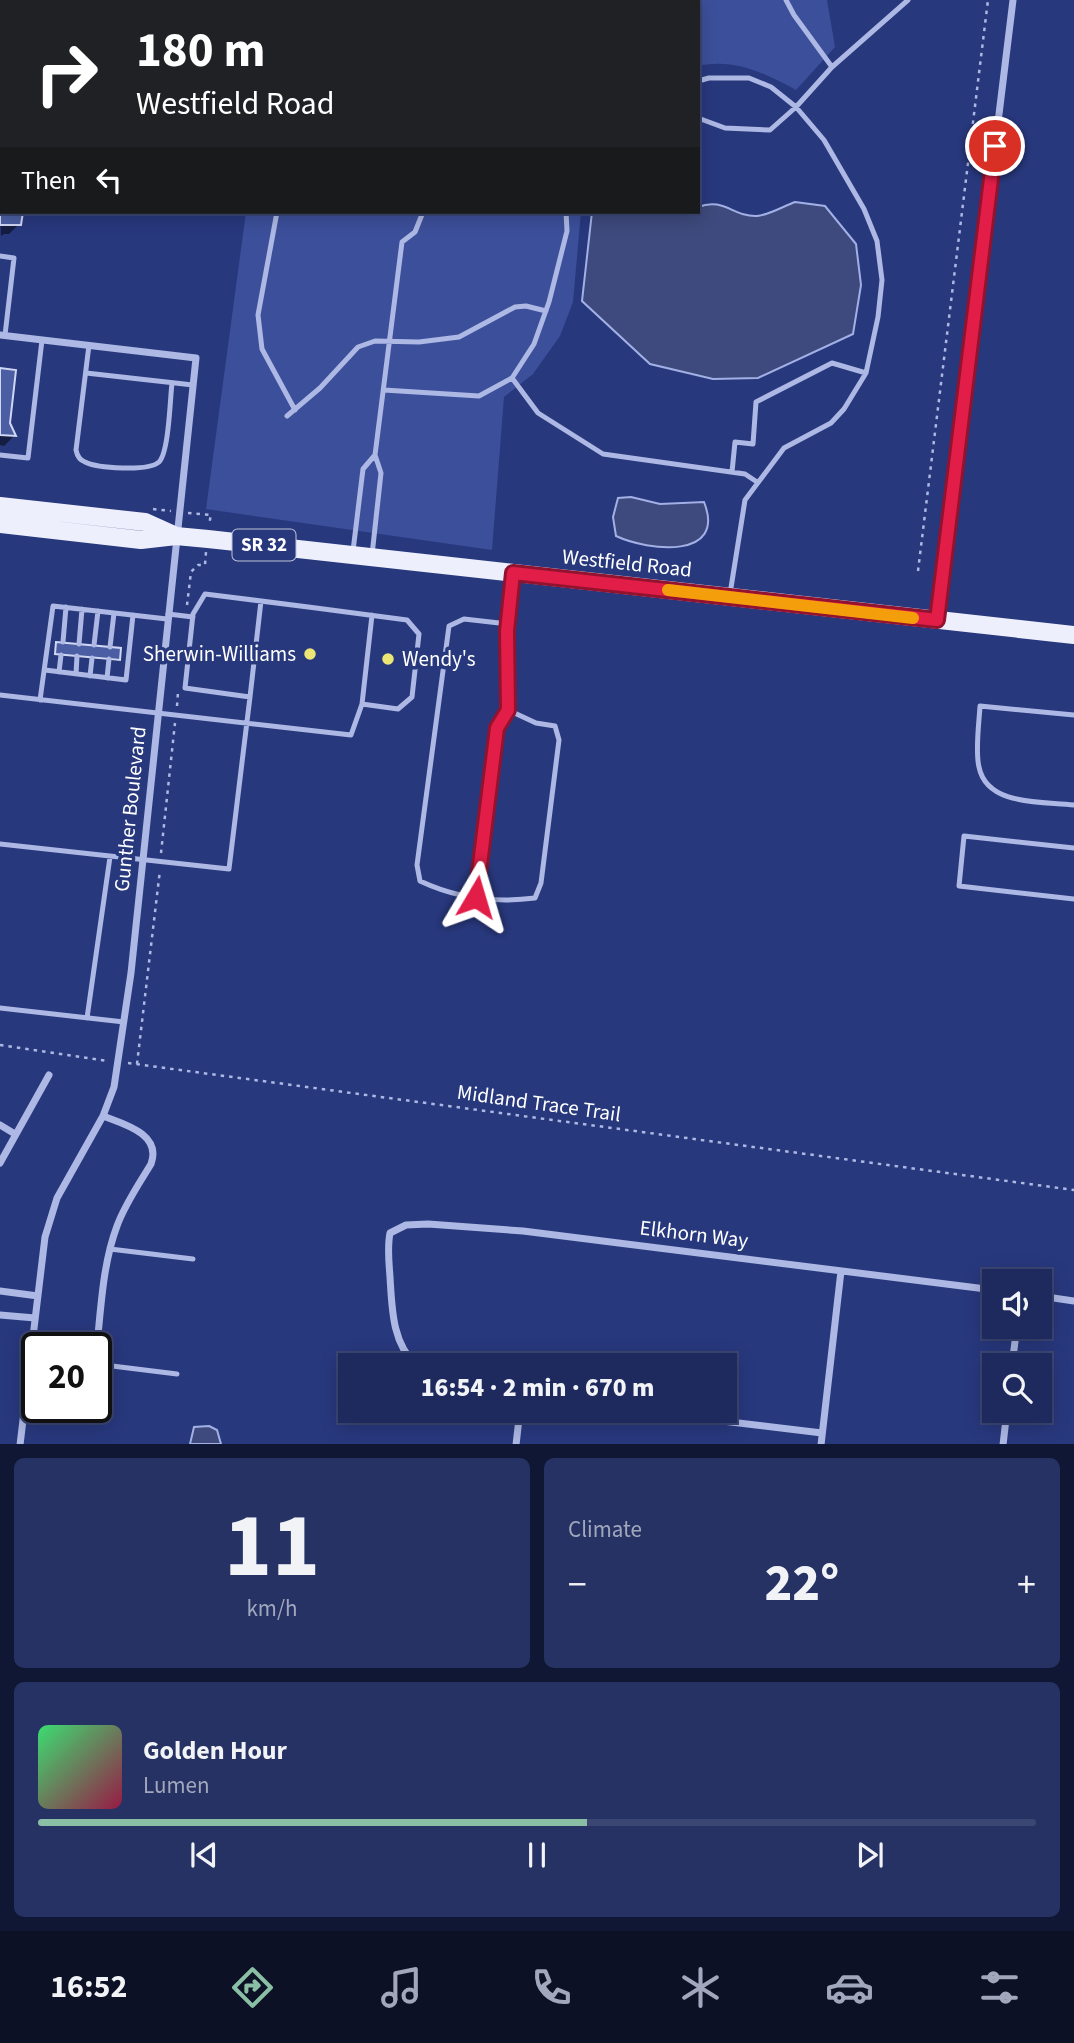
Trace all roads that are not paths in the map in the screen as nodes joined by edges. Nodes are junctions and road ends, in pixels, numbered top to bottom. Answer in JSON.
{"nodes":[{"id":1,"x":786,"y":0,"type":"edge"},
{"id":2,"x":908,"y":0,"type":"edge"},
{"id":3,"x":1013,"y":0,"type":"edge"},
{"id":4,"x":832,"y":67,"type":"junction"},
{"id":5,"x":700,"y":80,"type":"edge"},
{"id":6,"x":796,"y":107,"type":"junction"},
{"id":7,"x":700,"y":119,"type":"edge"},
{"id":8,"x":277,"y":214,"type":"edge"},
{"id":9,"x":422,"y":214,"type":"edge"},
{"id":10,"x":566,"y":214,"type":"edge"},
{"id":11,"x":0,"y":256,"type":"edge"},
{"id":12,"x":547,"y":311,"type":"junction"},
{"id":13,"x":2,"y":335,"type":"edge"},
{"id":14,"x":42,"y":340,"type":"junction"},
{"id":15,"x":390,"y":342,"type":"junction"},
{"id":16,"x":89,"y":345,"type":"junction"},
{"id":17,"x":86,"y":373,"type":"junction"},
{"id":18,"x":866,"y":373,"type":"junction"},
{"id":19,"x":512,"y":378,"type":"junction"},
{"id":20,"x":172,"y":383,"type":"junction"},
{"id":21,"x":193,"y":385,"type":"junction"},
{"id":22,"x":384,"y":390,"type":"junction"},
{"id":23,"x":295,"y":410,"type":"junction"},
{"id":24,"x":287,"y":416,"type":"dead end"},
{"id":25,"x":0,"y":455,"type":"edge"},
{"id":26,"x":376,"y":455,"type":"junction"},
{"id":27,"x":732,"y":472,"type":"junction"},
{"id":28,"x":757,"y":482,"type":"junction"},
{"id":29,"x":0,"y":506,"type":"edge"},
{"id":30,"x":0,"y":524,"type":"edge"},
{"id":31,"x":176,"y":536,"type":"junction"},
{"id":32,"x":352,"y":555,"type":"junction"},
{"id":33,"x":372,"y":557,"type":"junction"},
{"id":34,"x":513,"y":573,"type":"junction"},
{"id":35,"x":729,"y":597,"type":"junction"},
{"id":36,"x":261,"y":601,"type":"junction"},
{"id":37,"x":66,"y":607,"type":"junction"},
{"id":38,"x":82,"y":609,"type":"junction"},
{"id":39,"x":98,"y":611,"type":"junction"},
{"id":40,"x":114,"y":613,"type":"junction"},
{"id":41,"x":133,"y":615,"type":"junction"},
{"id":42,"x":372,"y":615,"type":"junction"},
{"id":43,"x":167,"y":617,"type":"junction"},
{"id":44,"x":193,"y":617,"type":"junction"},
{"id":45,"x":937,"y":620,"type":"junction"},
{"id":46,"x":508,"y":624,"type":"junction"},
{"id":47,"x":1074,"y":635,"type":"edge"},
{"id":48,"x":62,"y":642,"type":"dead end"},
{"id":49,"x":79,"y":644,"type":"dead end"},
{"id":50,"x":94,"y":645,"type":"dead end"},
{"id":51,"x":110,"y":647,"type":"dead end"},
{"id":52,"x":61,"y":654,"type":"dead end"},
{"id":53,"x":77,"y":656,"type":"dead end"},
{"id":54,"x":92,"y":658,"type":"dead end"},
{"id":55,"x":109,"y":659,"type":"dead end"},
{"id":56,"x":44,"y":670,"type":"junction"},
{"id":57,"x":59,"y":672,"type":"junction"},
{"id":58,"x":76,"y":674,"type":"junction"},
{"id":59,"x":90,"y":676,"type":"junction"},
{"id":60,"x":107,"y":678,"type":"junction"},
{"id":61,"x":0,"y":695,"type":"edge"},
{"id":62,"x":250,"y":697,"type":"junction"},
{"id":63,"x":40,"y":700,"type":"junction"},
{"id":64,"x":362,"y":704,"type":"junction"},
{"id":65,"x":508,"y":710,"type":"junction"},
{"id":66,"x":158,"y":713,"type":"junction"},
{"id":67,"x":1074,"y":715,"type":"edge"},
{"id":68,"x":246,"y":723,"type":"junction"},
{"id":69,"x":1074,"y":805,"type":"edge"},
{"id":70,"x":0,"y":844,"type":"edge"},
{"id":71,"x":1074,"y":848,"type":"edge"},
{"id":72,"x":110,"y":857,"type":"junction"},
{"id":73,"x":142,"y":860,"type":"junction"},
{"id":74,"x":476,"y":897,"type":"junction"},
{"id":75,"x":1074,"y":899,"type":"edge"},
{"id":76,"x":0,"y":1008,"type":"edge"},
{"id":77,"x":87,"y":1018,"type":"junction"},
{"id":78,"x":124,"y":1022,"type":"junction"},
{"id":79,"x":49,"y":1075,"type":"dead end"},
{"id":80,"x":103,"y":1116,"type":"junction"},
{"id":81,"x":0,"y":1125,"type":"edge"},
{"id":82,"x":15,"y":1135,"type":"junction"},
{"id":83,"x":0,"y":1163,"type":"edge"},
{"id":84,"x":110,"y":1249,"type":"junction"},
{"id":85,"x":192,"y":1259,"type":"dead end"},
{"id":86,"x":841,"y":1271,"type":"junction"},
{"id":87,"x":982,"y":1289,"type":"edge"},
{"id":88,"x":0,"y":1291,"type":"edge"},
{"id":89,"x":38,"y":1296,"type":"junction"},
{"id":90,"x":1052,"y":1298,"type":"edge"},
{"id":91,"x":1074,"y":1301,"type":"edge"},
{"id":92,"x":0,"y":1315,"type":"edge"},
{"id":93,"x":35,"y":1318,"type":"junction"},
{"id":94,"x":34,"y":1332,"type":"edge"},
{"id":95,"x":99,"y":1332,"type":"edge"},
{"id":96,"x":406,"y":1353,"type":"edge"},
{"id":97,"x":112,"y":1366,"type":"edge"},
{"id":98,"x":177,"y":1374,"type":"dead end"},
{"id":99,"x":24,"y":1423,"type":"edge"},
{"id":100,"x":518,"y":1423,"type":"edge"},
{"id":101,"x":737,"y":1423,"type":"edge"},
{"id":102,"x":1005,"y":1423,"type":"edge"},
{"id":103,"x":822,"y":1433,"type":"junction"},
{"id":104,"x":20,"y":1444,"type":"edge"},
{"id":105,"x":516,"y":1444,"type":"edge"},
{"id":106,"x":821,"y":1444,"type":"edge"},
{"id":107,"x":1003,"y":1444,"type":"edge"}],
"edges":[{"from":1,"to":4,"type":"lane"},
{"from":2,"to":4,"type":"lane"},
{"from":3,"to":45,"type":"street"},
{"from":4,"to":6,"type":"lane"},
{"from":5,"to":6,"type":"lane"},
{"from":6,"to":7,"type":"lane"},
{"from":6,"to":18,"type":"lane"},
{"from":8,"to":23,"type":"lane"},
{"from":9,"to":15,"type":"lane"},
{"from":10,"to":12,"type":"lane"},
{"from":11,"to":13,"type":"lane"},
{"from":12,"to":15,"type":"lane"},
{"from":12,"to":19,"type":"lane"},
{"from":13,"to":14,"type":"street","name":"Gunther Boulevard"},
{"from":14,"to":16,"type":"street","name":"Gunther Boulevard"},
{"from":14,"to":25,"type":"lane"},
{"from":15,"to":22,"type":"lane"},
{"from":15,"to":23,"type":"lane"},
{"from":16,"to":17,"type":"lane"},
{"from":16,"to":21,"type":"street","name":"Gunther Boulevard"},
{"from":17,"to":20,"type":"lane"},
{"from":17,"to":20,"type":"lane"},
{"from":18,"to":27,"type":"lane"},
{"from":18,"to":28,"type":"lane"},
{"from":19,"to":22,"type":"lane"},
{"from":19,"to":27,"type":"lane"},
{"from":20,"to":21,"type":"lane"},
{"from":21,"to":31,"type":"street","name":"Gunther Boulevard"},
{"from":22,"to":26,"type":"lane"},
{"from":23,"to":24,"type":"lane"},
{"from":26,"to":32,"type":"lane"},
{"from":26,"to":33,"type":"lane"},
{"from":27,"to":28,"type":"lane"},
{"from":28,"to":35,"type":"lane"},
{"from":29,"to":31,"type":"main road","name":"Westfield Road","number":"SR 32"},
{"from":30,"to":31,"type":"main road","name":"Westfield Road","number":"SR 32"},
{"from":31,"to":32,"type":"main road","name":"Westfield Road","number":"SR 32"},
{"from":31,"to":43,"type":"street","name":"Gunther Boulevard"},
{"from":32,"to":33,"type":"main road","name":"Westfield Road","number":"SR 32"},
{"from":33,"to":34,"type":"main road","name":"Westfield Road","number":"SR 32"},
{"from":34,"to":35,"type":"main road","name":"Westfield Road","number":"SR 32"},
{"from":34,"to":46,"type":"lane"},
{"from":35,"to":45,"type":"main road","name":"Westfield Road","number":"SR 32"},
{"from":36,"to":42,"type":"lane"},
{"from":36,"to":44,"type":"lane"},
{"from":36,"to":62,"type":"lane"},
{"from":37,"to":38,"type":"lane"},
{"from":37,"to":48,"type":"lane"},
{"from":37,"to":56,"type":"lane"},
{"from":38,"to":39,"type":"lane"},
{"from":38,"to":49,"type":"lane"},
{"from":39,"to":40,"type":"lane"},
{"from":39,"to":50,"type":"lane"},
{"from":40,"to":41,"type":"lane"},
{"from":40,"to":51,"type":"lane"},
{"from":41,"to":43,"type":"lane"},
{"from":41,"to":60,"type":"lane"},
{"from":42,"to":64,"type":"lane"},
{"from":42,"to":64,"type":"lane"},
{"from":43,"to":44,"type":"lane"},
{"from":43,"to":66,"type":"street","name":"Gunther Boulevard"},
{"from":44,"to":62,"type":"lane"},
{"from":45,"to":47,"type":"main road","name":"Westfield Road","number":"SR 32"},
{"from":46,"to":65,"type":"lane"},
{"from":46,"to":74,"type":"lane"},
{"from":52,"to":57,"type":"lane"},
{"from":53,"to":58,"type":"lane"},
{"from":54,"to":59,"type":"lane"},
{"from":55,"to":60,"type":"lane"},
{"from":56,"to":57,"type":"lane"},
{"from":56,"to":63,"type":"lane"},
{"from":57,"to":58,"type":"lane"},
{"from":58,"to":59,"type":"lane"},
{"from":59,"to":60,"type":"lane"},
{"from":61,"to":63,"type":"lane"},
{"from":62,"to":68,"type":"lane"},
{"from":63,"to":66,"type":"lane"},
{"from":64,"to":68,"type":"lane"},
{"from":65,"to":74,"type":"lane"},
{"from":65,"to":74,"type":"lane"},
{"from":66,"to":68,"type":"lane"},
{"from":66,"to":73,"type":"street","name":"Gunther Boulevard"},
{"from":67,"to":69,"type":"lane"},
{"from":68,"to":73,"type":"lane"},
{"from":70,"to":72,"type":"lane"},
{"from":71,"to":75,"type":"lane"},
{"from":72,"to":73,"type":"lane"},
{"from":72,"to":77,"type":"lane"},
{"from":73,"to":78,"type":"street","name":"Gunther Boulevard"},
{"from":76,"to":77,"type":"lane"},
{"from":77,"to":78,"type":"lane"},
{"from":78,"to":80,"type":"street","name":"Gunther Boulevard"},
{"from":79,"to":82,"type":"street"},
{"from":80,"to":84,"type":"street"},
{"from":80,"to":89,"type":"street","name":"Gunther Boulevard"},
{"from":81,"to":82,"type":"street"},
{"from":82,"to":83,"type":"street"},
{"from":84,"to":85,"type":"lane"},
{"from":84,"to":95,"type":"street"},
{"from":86,"to":87,"type":"street","name":"Elkhorn Way"},
{"from":86,"to":96,"type":"street","name":"Elkhorn Way"},
{"from":86,"to":103,"type":"street"},
{"from":88,"to":89,"type":"street"},
{"from":89,"to":93,"type":"street","name":"Gunther Boulevard"},
{"from":90,"to":91,"type":"street"},
{"from":92,"to":93,"type":"street"},
{"from":93,"to":94,"type":"street","name":"Gunther Boulevard"},
{"from":97,"to":98,"type":"lane"},
{"from":99,"to":104,"type":"street","name":"Gunther Boulevard"},
{"from":100,"to":105,"type":"street"},
{"from":101,"to":103,"type":"street"},
{"from":102,"to":107,"type":"street"},
{"from":103,"to":106,"type":"street"}]}
